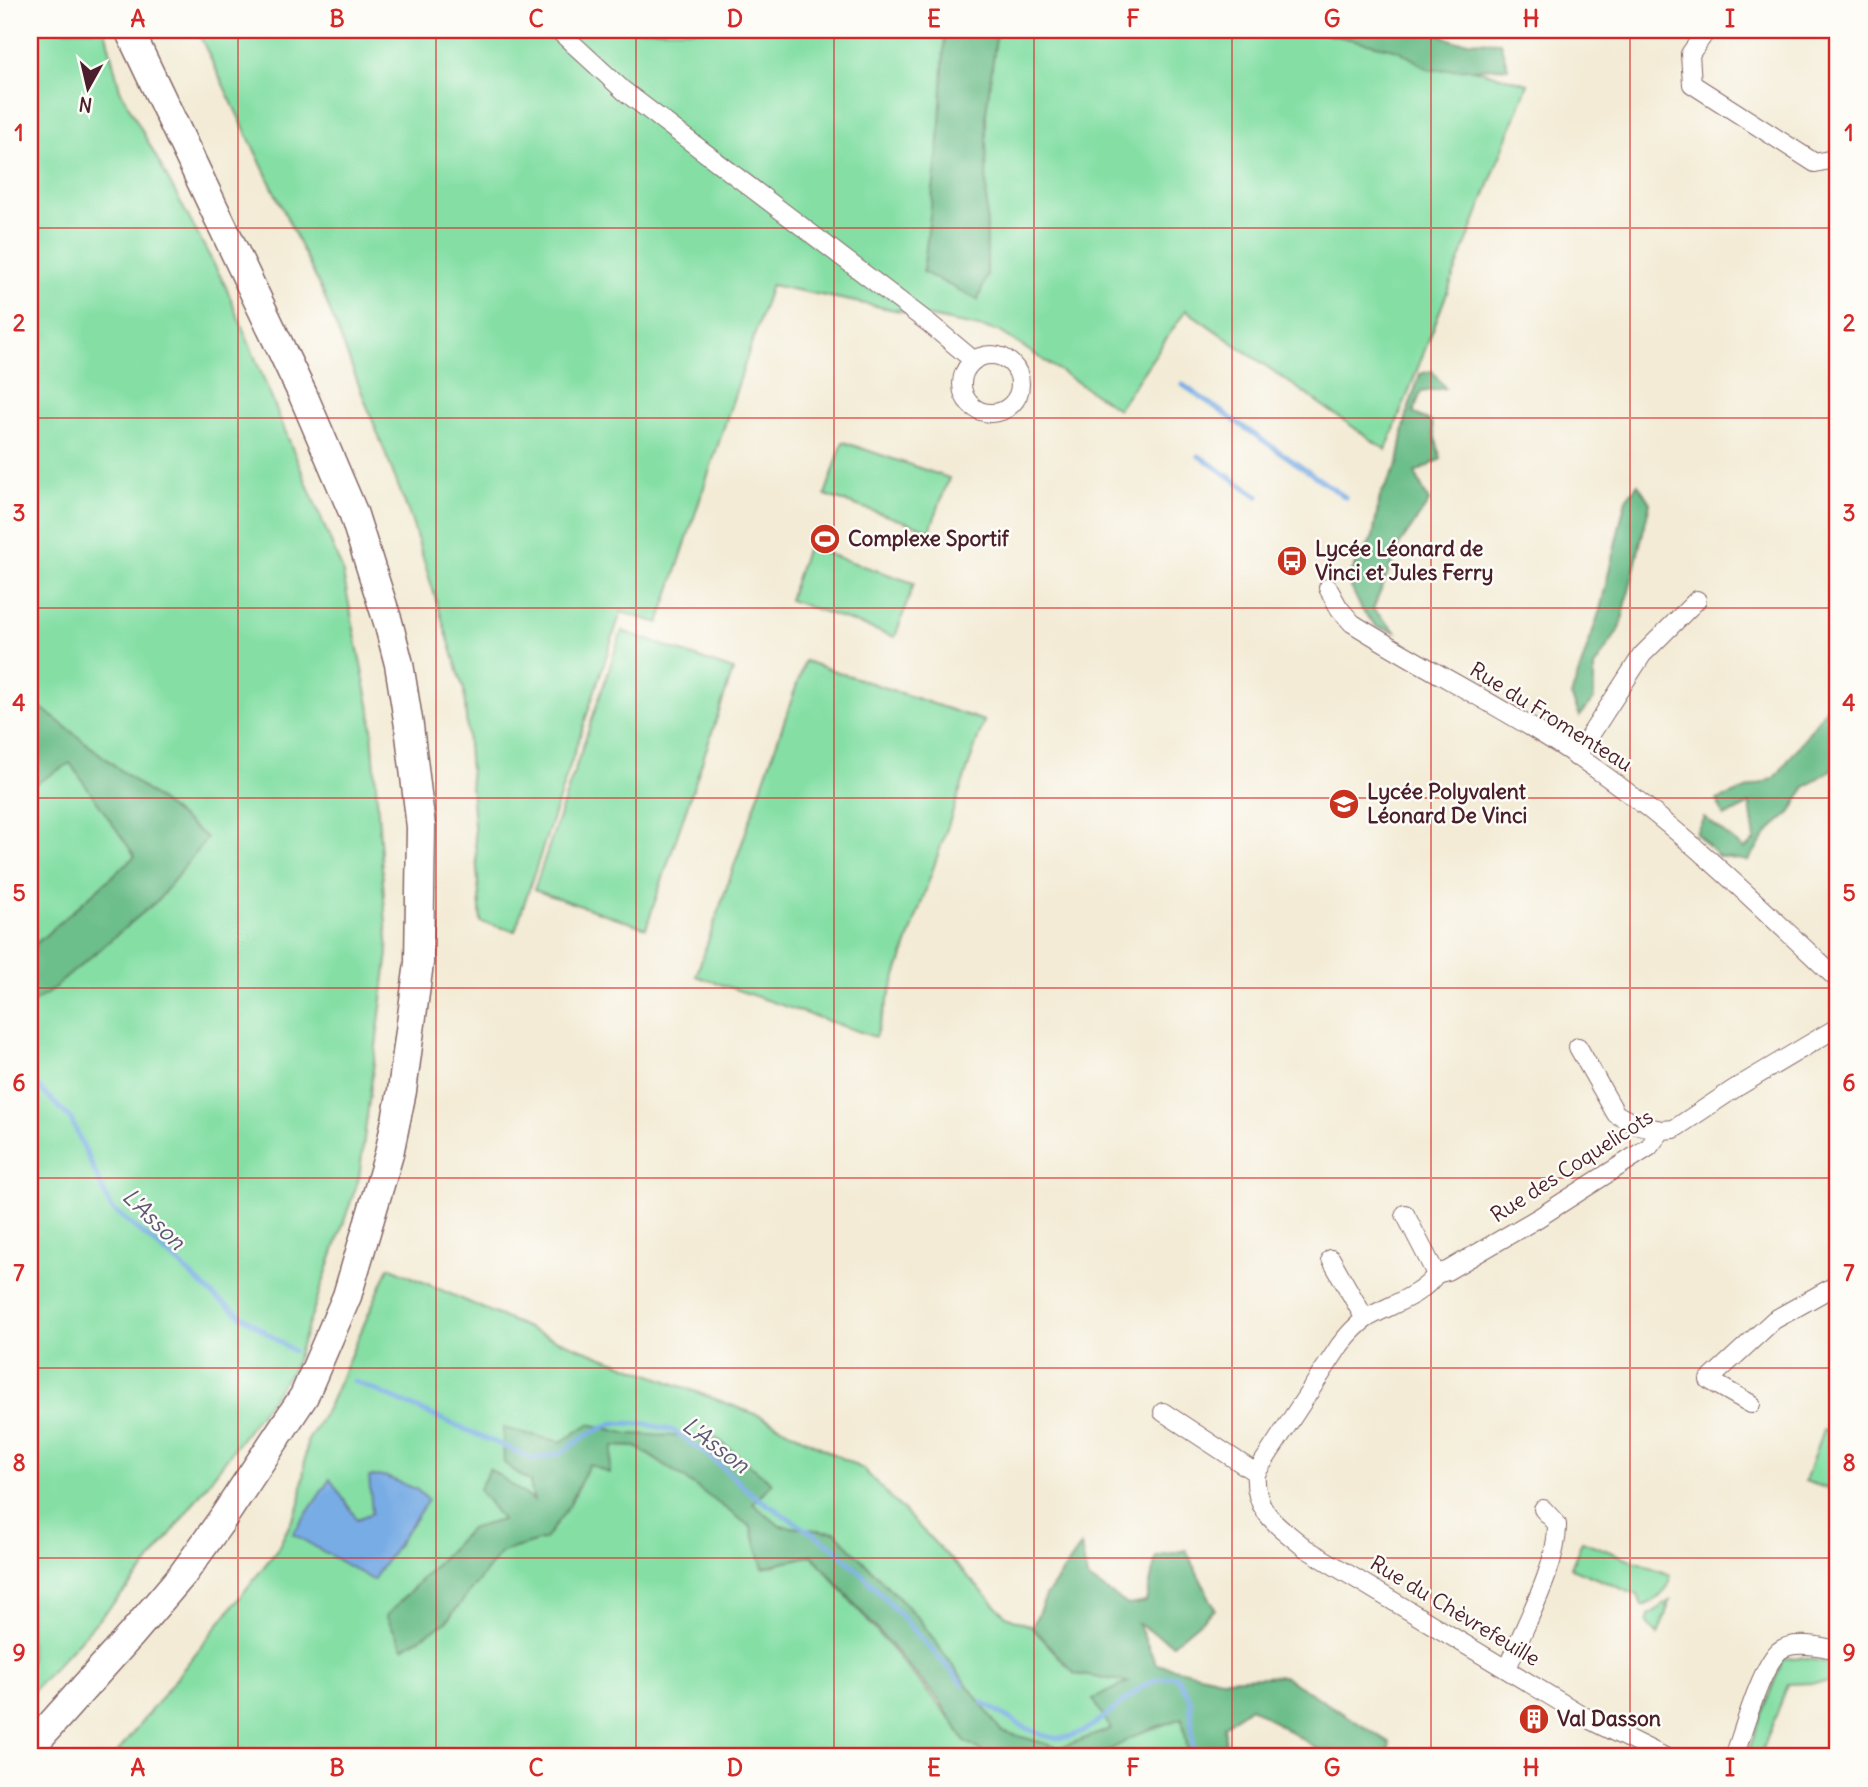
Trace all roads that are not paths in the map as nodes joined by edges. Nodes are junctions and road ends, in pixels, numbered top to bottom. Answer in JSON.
{"nodes":[{"id":1,"x":129,"y":30,"type":"edge"},
{"id":2,"x":558,"y":30,"type":"edge"},
{"id":3,"x":1707,"y":30,"type":"edge"},
{"id":4,"x":1838,"y":158,"type":"edge"},
{"id":5,"x":973,"y":360,"type":"dead end"},
{"id":6,"x":1328,"y":588,"type":"dead end"},
{"id":7,"x":1698,"y":600,"type":"dead end"},
{"id":8,"x":1576,"y":757,"type":"junction"},
{"id":9,"x":1838,"y":980,"type":"edge"},
{"id":10,"x":1838,"y":1027,"type":"edge"},
{"id":11,"x":1578,"y":1047,"type":"dead end"},
{"id":12,"x":1662,"y":1130,"type":"junction"},
{"id":13,"x":1405,"y":1214,"type":"dead end"},
{"id":14,"x":1331,"y":1259,"type":"dead end"},
{"id":15,"x":1436,"y":1274,"type":"junction"},
{"id":16,"x":1838,"y":1284,"type":"edge"},
{"id":17,"x":1365,"y":1319,"type":"junction"},
{"id":18,"x":1751,"y":1404,"type":"dead end"},
{"id":19,"x":1163,"y":1412,"type":"dead end"},
{"id":20,"x":1256,"y":1473,"type":"junction"},
{"id":21,"x":1543,"y":1509,"type":"dead end"},
{"id":22,"x":1838,"y":1651,"type":"edge"},
{"id":23,"x":1507,"y":1669,"type":"junction"},
{"id":24,"x":30,"y":1748,"type":"edge"},
{"id":25,"x":1665,"y":1757,"type":"edge"},
{"id":26,"x":1734,"y":1757,"type":"edge"}],
"edges":[{"from":1,"to":24,"type":"main road"},
{"from":2,"to":5,"type":"street"},
{"from":3,"to":4,"type":"street"},
{"from":6,"to":8,"type":"street","name":"Rue du Fromenteau"},
{"from":7,"to":8,"type":"street"},
{"from":8,"to":9,"type":"street","name":"Rue du Fromenteau"},
{"from":10,"to":12,"type":"street","name":"Rue des Coquelicots"},
{"from":11,"to":12,"type":"street"},
{"from":12,"to":15,"type":"street","name":"Rue des Coquelicots"},
{"from":13,"to":15,"type":"street"},
{"from":14,"to":17,"type":"street"},
{"from":15,"to":17,"type":"street","name":"Rue des Coquelicots"},
{"from":16,"to":18,"type":"street"},
{"from":17,"to":20,"type":"street","name":"Rue des Coquelicots"},
{"from":19,"to":20,"type":"street"},
{"from":20,"to":23,"type":"street","name":"Rue du Chèvrefeuille"},
{"from":21,"to":23,"type":"street"},
{"from":22,"to":26,"type":"street"},
{"from":23,"to":25,"type":"street","name":"Rue du Chèvrefeuille"}]}
